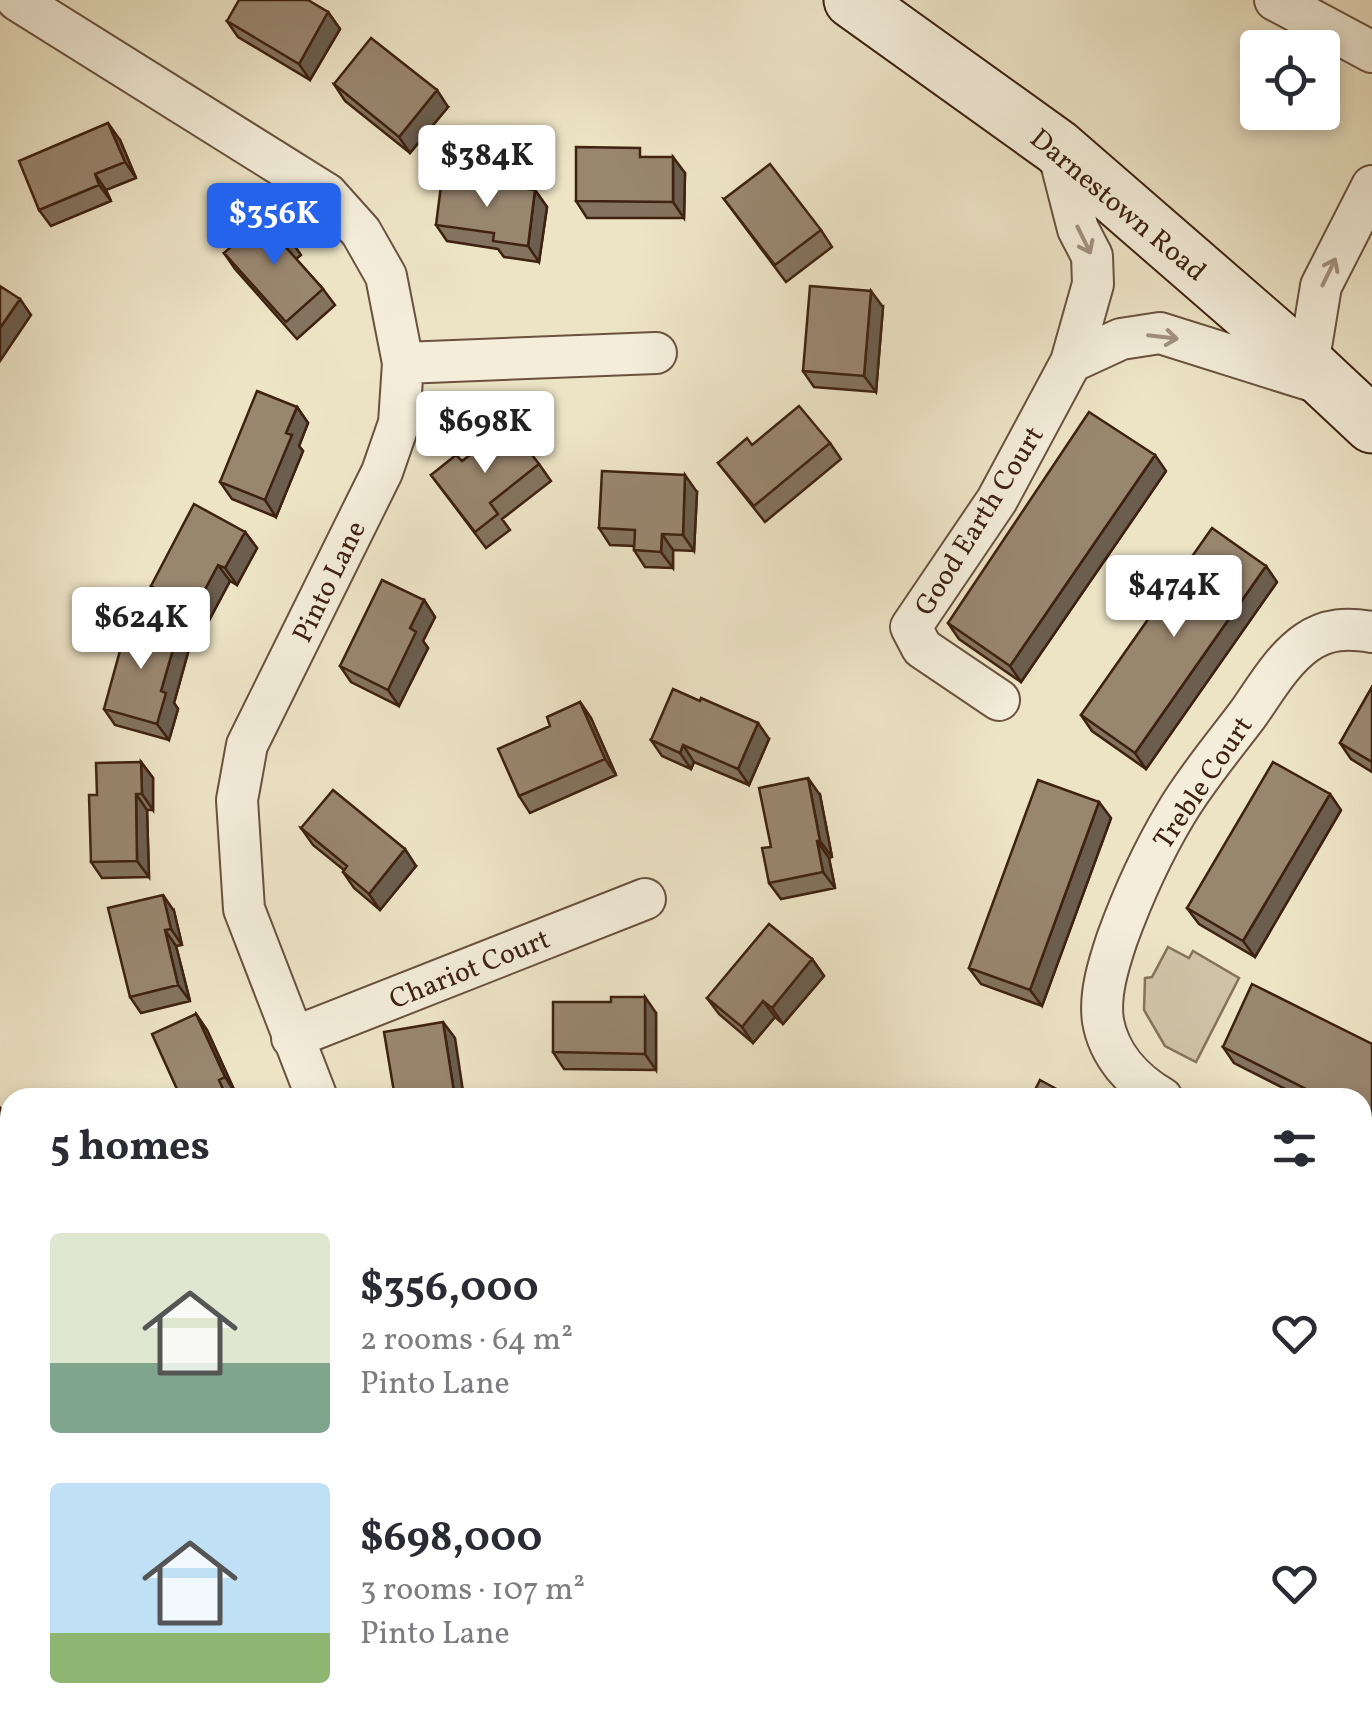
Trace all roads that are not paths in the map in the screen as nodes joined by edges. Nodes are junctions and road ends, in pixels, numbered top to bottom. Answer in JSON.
{"nodes":[{"id":1,"x":6,"y":0,"type":"edge"},
{"id":2,"x":17,"y":0,"type":"edge"},
{"id":3,"x":852,"y":0,"type":"edge"},
{"id":4,"x":1275,"y":0,"type":"edge"},
{"id":5,"x":0,"y":14,"type":"edge"},
{"id":6,"x":1372,"y":52,"type":"edge"},
{"id":7,"x":1057,"y":147,"type":"junction"},
{"id":8,"x":1372,"y":186,"type":"edge"},
{"id":9,"x":656,"y":352,"type":"dead end"},
{"id":10,"x":1071,"y":362,"type":"junction"},
{"id":11,"x":403,"y":363,"type":"junction"},
{"id":12,"x":1319,"y":376,"type":"junction"},
{"id":13,"x":1372,"y":425,"type":"edge"},
{"id":14,"x":1372,"y":632,"type":"edge"},
{"id":15,"x":999,"y":700,"type":"dead end"},
{"id":16,"x":645,"y":899,"type":"dead end"},
{"id":17,"x":292,"y":1038,"type":"junction"},
{"id":18,"x":313,"y":1088,"type":"edge"},
{"id":19,"x":1146,"y":1088,"type":"edge"}],
"edges":[{"from":1,"to":5,"type":"street"},
{"from":2,"to":11,"type":"street","name":"Pinto Lane"},
{"from":3,"to":7,"type":"main road","name":"Darnestown Road"},
{"from":4,"to":6,"type":"street"},
{"from":7,"to":10,"type":"street","name":"Good Earth Court","one_way":true},
{"from":7,"to":12,"type":"main road","name":"Darnestown Road"},
{"from":12,"to":8,"type":"street","one_way":true},
{"from":9,"to":11,"type":"street"},
{"from":10,"to":12,"type":"street","one_way":true},
{"from":10,"to":15,"type":"street","name":"Good Earth Court"},
{"from":11,"to":17,"type":"street","name":"Pinto Lane"},
{"from":12,"to":13,"type":"main road","name":"Darnestown Road"},
{"from":14,"to":19,"type":"street","name":"Treble Court"},
{"from":16,"to":17,"type":"street","name":"Chariot Court"},
{"from":17,"to":18,"type":"street","name":"Pinto Lane"}]}
